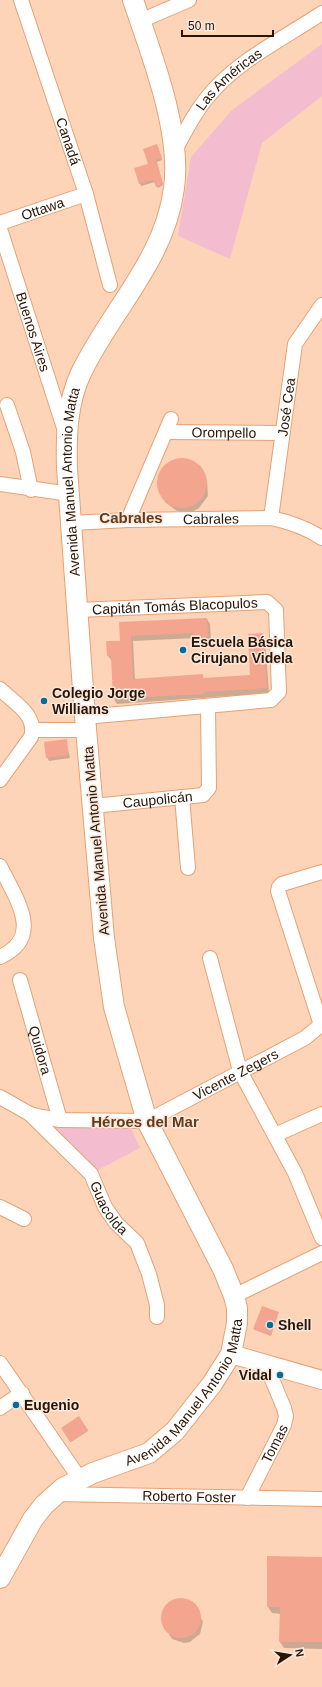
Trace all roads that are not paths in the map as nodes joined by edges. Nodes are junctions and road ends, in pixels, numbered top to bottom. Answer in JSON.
{"nodes":[{"id":1,"x":21,"y":0,"type":"edge"},
{"id":2,"x":133,"y":0,"type":"edge"},
{"id":3,"x":189,"y":0,"type":"edge"},
{"id":4,"x":322,"y":13,"type":"edge"},
{"id":5,"x":140,"y":21,"type":"junction"},
{"id":6,"x":175,"y":150,"type":"junction"},
{"id":7,"x":86,"y":194,"type":"junction"},
{"id":8,"x":0,"y":223,"type":"edge"},
{"id":9,"x":0,"y":229,"type":"edge"},
{"id":10,"x":110,"y":285,"type":"dead end"},
{"id":11,"x":322,"y":305,"type":"edge"},
{"id":12,"x":7,"y":405,"type":"dead end"},
{"id":13,"x":281,"y":433,"type":"junction"},
{"id":14,"x":66,"y":434,"type":"junction"},
{"id":15,"x":0,"y":484,"type":"edge"},
{"id":16,"x":31,"y":490,"type":"junction"},
{"id":17,"x":70,"y":494,"type":"junction"},
{"id":18,"x":270,"y":518,"type":"junction"},
{"id":19,"x":128,"y":520,"type":"junction"},
{"id":20,"x":72,"y":523,"type":"junction"},
{"id":21,"x":322,"y":538,"type":"edge"},
{"id":22,"x":78,"y":610,"type":"junction"},
{"id":23,"x":0,"y":689,"type":"edge"},
{"id":24,"x":208,"y":706,"type":"junction"},
{"id":25,"x":86,"y":724,"type":"junction"},
{"id":26,"x":33,"y":730,"type":"junction"},
{"id":27,"x":0,"y":780,"type":"edge"},
{"id":28,"x":182,"y":797,"type":"junction"},
{"id":29,"x":93,"y":806,"type":"junction"},
{"id":30,"x":0,"y":866,"type":"edge"},
{"id":31,"x":188,"y":868,"type":"dead end"},
{"id":32,"x":322,"y":872,"type":"edge"},
{"id":33,"x":0,"y":957,"type":"edge"},
{"id":34,"x":210,"y":958,"type":"dead end"},
{"id":35,"x":20,"y":980,"type":"dead end"},
{"id":36,"x":321,"y":1025,"type":"edge"},
{"id":37,"x":240,"y":1071,"type":"junction"},
{"id":38,"x":0,"y":1097,"type":"edge"},
{"id":39,"x":30,"y":1114,"type":"junction"},
{"id":40,"x":322,"y":1114,"type":"edge"},
{"id":41,"x":60,"y":1120,"type":"junction"},
{"id":42,"x":147,"y":1121,"type":"junction"},
{"id":43,"x":275,"y":1135,"type":"junction"},
{"id":44,"x":0,"y":1207,"type":"edge"},
{"id":45,"x":24,"y":1219,"type":"dead end"},
{"id":46,"x":322,"y":1238,"type":"edge"},
{"id":47,"x":322,"y":1253,"type":"edge"},
{"id":48,"x":234,"y":1296,"type":"junction"},
{"id":49,"x":157,"y":1317,"type":"dead end"},
{"id":50,"x":231,"y":1354,"type":"junction"},
{"id":51,"x":0,"y":1363,"type":"edge"},
{"id":52,"x":266,"y":1365,"type":"junction"},
{"id":53,"x":322,"y":1380,"type":"edge"},
{"id":54,"x":22,"y":1393,"type":"junction"},
{"id":55,"x":0,"y":1408,"type":"edge"},
{"id":56,"x":80,"y":1479,"type":"junction"},
{"id":57,"x":55,"y":1494,"type":"junction"},
{"id":58,"x":247,"y":1498,"type":"junction"},
{"id":59,"x":322,"y":1499,"type":"edge"},
{"id":60,"x":0,"y":1578,"type":"edge"}],
"edges":[{"from":1,"to":7,"type":"street","name":"Canadá"},
{"from":2,"to":5,"type":"main road","name":"Avenida Manuel Antonio Matta"},
{"from":3,"to":5,"type":"street"},
{"from":4,"to":6,"type":"street","name":"Las Américas"},
{"from":5,"to":6,"type":"main road","name":"Avenida Manuel Antonio Matta"},
{"from":6,"to":14,"type":"main road","name":"Avenida Manuel Antonio Matta"},
{"from":7,"to":8,"type":"street","name":"Ottawa"},
{"from":7,"to":10,"type":"street","name":"Canadá"},
{"from":9,"to":14,"type":"street","name":"Buenos Aires"},
{"from":11,"to":13,"type":"street","name":"José Cea"},
{"from":12,"to":16,"type":"street"},
{"from":13,"to":18,"type":"street","name":"José Cea"},
{"from":13,"to":19,"type":"street","name":"Orompello"},
{"from":14,"to":17,"type":"main road","name":"Avenida Manuel Antonio Matta"},
{"from":15,"to":16,"type":"street"},
{"from":16,"to":17,"type":"street"},
{"from":17,"to":20,"type":"main road","name":"Avenida Manuel Antonio Matta"},
{"from":18,"to":19,"type":"street","name":"Cabrales"},
{"from":18,"to":21,"type":"street","name":"Cabrales"},
{"from":19,"to":20,"type":"street","name":"Cabrales"},
{"from":20,"to":22,"type":"main road","name":"Avenida Manuel Antonio Matta"},
{"from":22,"to":24,"type":"street","name":"Capitán Tomás Blacopulos"},
{"from":22,"to":25,"type":"main road","name":"Avenida Manuel Antonio Matta"},
{"from":23,"to":26,"type":"street"},
{"from":24,"to":25,"type":"street","name":"Capitán Tomás Blacopulos"},
{"from":24,"to":28,"type":"street","name":"Caupolicán"},
{"from":25,"to":26,"type":"street"},
{"from":25,"to":29,"type":"main road","name":"Avenida Manuel Antonio Matta"},
{"from":26,"to":27,"type":"street"},
{"from":28,"to":29,"type":"street","name":"Caupolicán"},
{"from":28,"to":31,"type":"street"},
{"from":29,"to":42,"type":"main road","name":"Avenida Manuel Antonio Matta"},
{"from":30,"to":33,"type":"street"},
{"from":32,"to":36,"type":"street"},
{"from":34,"to":37,"type":"street"},
{"from":35,"to":41,"type":"street","name":"Quidora"},
{"from":36,"to":37,"type":"street","name":"Vicente Zegers"},
{"from":37,"to":42,"type":"street","name":"Vicente Zegers"},
{"from":37,"to":43,"type":"street"},
{"from":38,"to":39,"type":"street","name":"Guacolda"},
{"from":39,"to":41,"type":"street","name":"Guacolda"},
{"from":39,"to":49,"type":"street","name":"Guacolda"},
{"from":40,"to":43,"type":"street"},
{"from":41,"to":42,"type":"street","name":"Guacolda"},
{"from":42,"to":48,"type":"main road","name":"Avenida Manuel Antonio Matta"},
{"from":43,"to":46,"type":"street"},
{"from":44,"to":45,"type":"street"},
{"from":47,"to":48,"type":"street"},
{"from":48,"to":50,"type":"main road","name":"Avenida Manuel Antonio Matta"},
{"from":50,"to":52,"type":"street"},
{"from":50,"to":56,"type":"main road","name":"Avenida Manuel Antonio Matta"},
{"from":51,"to":54,"type":"street"},
{"from":52,"to":53,"type":"street"},
{"from":52,"to":58,"type":"street","name":"Tomas"},
{"from":54,"to":55,"type":"street"},
{"from":54,"to":56,"type":"street"},
{"from":56,"to":57,"type":"main road","name":"Avenida Manuel Antonio Matta"},
{"from":57,"to":58,"type":"street","name":"Roberto Foster"},
{"from":57,"to":60,"type":"main road","name":"Avenida Manuel Antonio Matta"},
{"from":58,"to":59,"type":"street","name":"Roberto Foster"}]}
